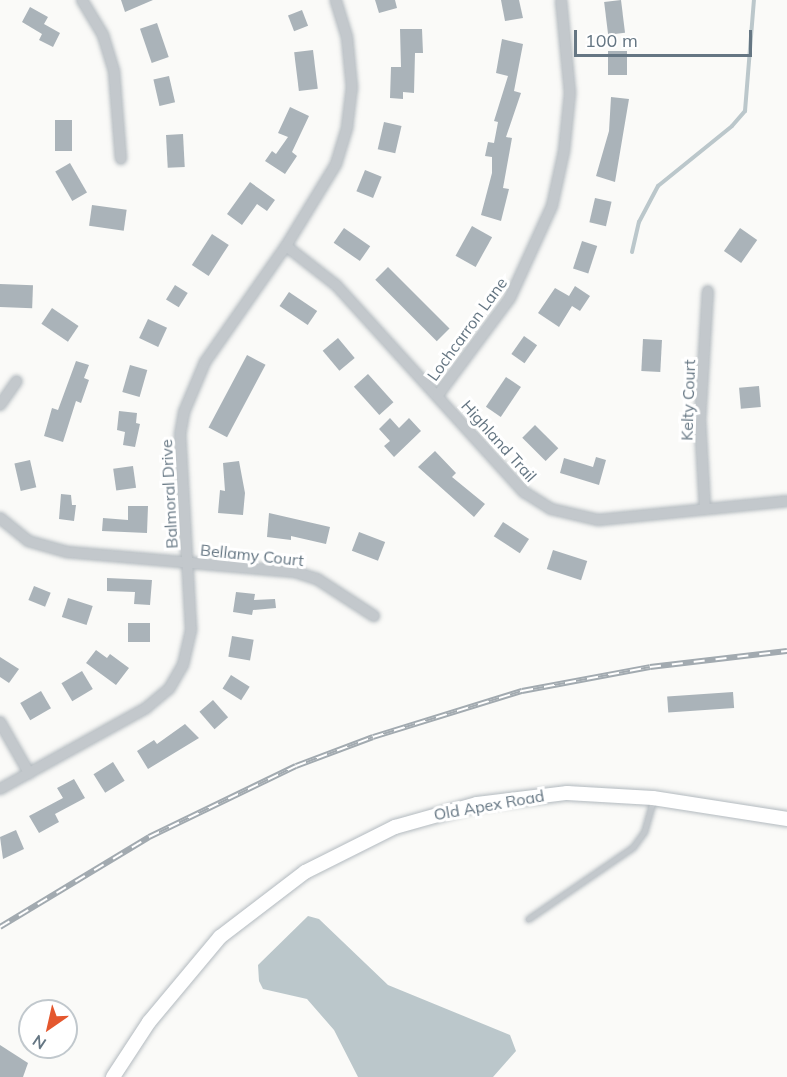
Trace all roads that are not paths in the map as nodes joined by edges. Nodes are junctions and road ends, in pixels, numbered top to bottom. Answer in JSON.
{"nodes":[{"id":1,"x":82,"y":0,"type":"edge"},
{"id":2,"x":336,"y":0,"type":"edge"},
{"id":3,"x":561,"y":0,"type":"edge"},
{"id":4,"x":121,"y":159,"type":"dead end"},
{"id":5,"x":286,"y":246,"type":"junction"},
{"id":6,"x":708,"y":291,"type":"dead end"},
{"id":7,"x":16,"y":381,"type":"dead end"},
{"id":8,"x":438,"y":395,"type":"junction"},
{"id":9,"x":0,"y":405,"type":"edge"},
{"id":10,"x":787,"y":501,"type":"edge"},
{"id":11,"x":705,"y":509,"type":"junction"},
{"id":12,"x":0,"y":518,"type":"edge"},
{"id":13,"x":188,"y":563,"type":"junction"},
{"id":14,"x":374,"y":616,"type":"dead end"},
{"id":15,"x":0,"y":722,"type":"edge"},
{"id":16,"x":29,"y":773,"type":"junction"},
{"id":17,"x":0,"y":789,"type":"edge"},
{"id":18,"x":653,"y":798,"type":"junction"},
{"id":19,"x":787,"y":819,"type":"edge"},
{"id":20,"x":528,"y":919,"type":"dead end"},
{"id":21,"x":113,"y":1077,"type":"edge"}],
"edges":[{"from":1,"to":4,"type":"street"},
{"from":2,"to":5,"type":"street","name":"Balmoral Drive"},
{"from":3,"to":8,"type":"street","name":"Lochcarron Lane"},
{"from":5,"to":8,"type":"street","name":"Highland Trail"},
{"from":5,"to":13,"type":"street","name":"Balmoral Drive"},
{"from":6,"to":11,"type":"street","name":"Kelty Court"},
{"from":7,"to":9,"type":"street"},
{"from":8,"to":11,"type":"street","name":"Highland Trail"},
{"from":10,"to":11,"type":"street","name":"Highland Trail"},
{"from":12,"to":13,"type":"street","name":"Bellamy Court"},
{"from":13,"to":14,"type":"street","name":"Bellamy Court"},
{"from":13,"to":16,"type":"street","name":"Balmoral Drive"},
{"from":15,"to":16,"type":"street"},
{"from":16,"to":17,"type":"street","name":"Balmoral Drive"},
{"from":18,"to":19,"type":"main road","name":"Old Apex Road"},
{"from":18,"to":20,"type":"lane"},
{"from":18,"to":21,"type":"main road","name":"Old Apex Road"}]}
